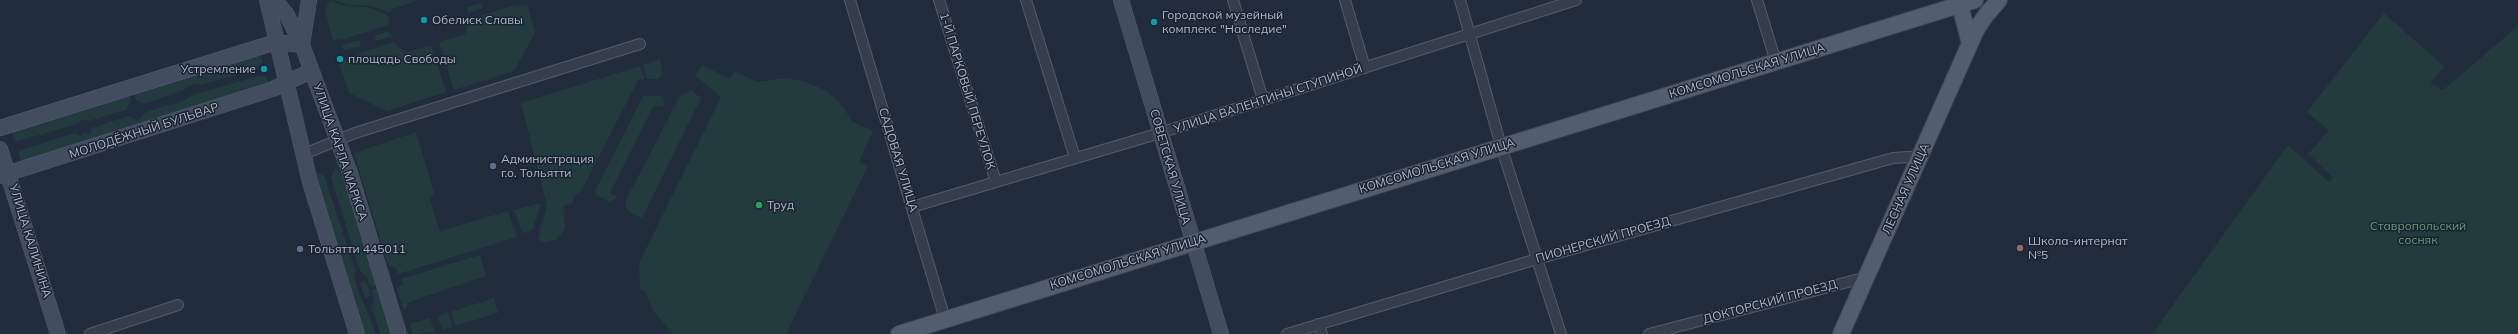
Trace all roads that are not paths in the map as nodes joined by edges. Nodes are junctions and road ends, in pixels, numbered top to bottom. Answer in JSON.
{"nodes":[{"id":1,"x":267,"y":0,"type":"edge"},
{"id":2,"x":275,"y":0,"type":"edge"},
{"id":3,"x":309,"y":0,"type":"edge"},
{"id":4,"x":850,"y":0,"type":"edge"},
{"id":5,"x":939,"y":0,"type":"edge"},
{"id":6,"x":1026,"y":0,"type":"edge"},
{"id":7,"x":1121,"y":0,"type":"edge"},
{"id":8,"x":1233,"y":0,"type":"edge"},
{"id":9,"x":1345,"y":0,"type":"edge"},
{"id":10,"x":1460,"y":0,"type":"edge"},
{"id":11,"x":1576,"y":0,"type":"edge"},
{"id":12,"x":1757,"y":0,"type":"edge"},
{"id":13,"x":1975,"y":0,"type":"edge"},
{"id":14,"x":1999,"y":0,"type":"edge"},
{"id":15,"x":1563,"y":2,"type":"edge"},
{"id":16,"x":1959,"y":2,"type":"edge"},
{"id":17,"x":1470,"y":34,"type":"junction"},
{"id":18,"x":276,"y":42,"type":"junction"},
{"id":19,"x":640,"y":44,"type":"dead end"},
{"id":20,"x":1970,"y":44,"type":"junction"},
{"id":21,"x":302,"y":45,"type":"junction"},
{"id":22,"x":1776,"y":62,"type":"junction"},
{"id":23,"x":1365,"y":68,"type":"junction"},
{"id":24,"x":311,"y":71,"type":"junction"},
{"id":25,"x":287,"y":84,"type":"junction"},
{"id":26,"x":1264,"y":100,"type":"junction"},
{"id":27,"x":0,"y":128,"type":"edge"},
{"id":28,"x":1160,"y":133,"type":"junction"},
{"id":29,"x":337,"y":140,"type":"junction"},
{"id":30,"x":1501,"y":146,"type":"junction"},
{"id":31,"x":0,"y":149,"type":"edge"},
{"id":32,"x":304,"y":154,"type":"junction"},
{"id":33,"x":1922,"y":156,"type":"junction"},
{"id":34,"x":1075,"y":158,"type":"junction"},
{"id":35,"x":4,"y":175,"type":"edge"},
{"id":36,"x":996,"y":182,"type":"junction"},
{"id":37,"x":912,"y":207,"type":"junction"},
{"id":38,"x":1192,"y":242,"type":"junction"},
{"id":39,"x":1537,"y":259,"type":"junction"},
{"id":40,"x":1867,"y":277,"type":"junction"},
{"id":41,"x":178,"y":305,"type":"dead end"},
{"id":42,"x":939,"y":325,"type":"edge"},
{"id":43,"x":1320,"y":329,"type":"edge"},
{"id":44,"x":58,"y":334,"type":"edge"},
{"id":45,"x":90,"y":334,"type":"edge"},
{"id":46,"x":357,"y":334,"type":"edge"},
{"id":47,"x":399,"y":334,"type":"edge"},
{"id":48,"x":899,"y":334,"type":"edge"},
{"id":49,"x":1221,"y":334,"type":"edge"},
{"id":50,"x":1287,"y":334,"type":"edge"},
{"id":51,"x":1561,"y":334,"type":"edge"},
{"id":52,"x":1649,"y":334,"type":"edge"},
{"id":53,"x":1841,"y":334,"type":"edge"}],
"edges":[{"from":1,"to":18,"type":"main road"},
{"from":2,"to":21,"type":"main road","name":"УЛИЦА КАРЛА МАРКСА"},
{"from":3,"to":21,"type":"main road"},
{"from":4,"to":37,"type":"street","name":"САДОВАЯ УЛИЦА"},
{"from":5,"to":36,"type":"street","name":"1-Й ПАРКОВЫЙ ПЕРЕУЛОК"},
{"from":6,"to":34,"type":"street"},
{"from":7,"to":28,"type":"main road","name":"СОВЕТСКАЯ УЛИЦА"},
{"from":8,"to":26,"type":"street"},
{"from":9,"to":23,"type":"street"},
{"from":10,"to":17,"type":"street"},
{"from":11,"to":15,"type":"street","name":"УЛИЦА ВАЛЕНТИНЫ СТУПИНОЙ"},
{"from":12,"to":22,"type":"street"},
{"from":13,"to":16,"type":"main road","name":"КОМСОМОЛЬСКАЯ УЛИЦА"},
{"from":14,"to":20,"type":"main road","name":"ЛЕСНАЯ УЛИЦА"},
{"from":15,"to":17,"type":"street","name":"УЛИЦА ВАЛЕНТИНЫ СТУПИНОЙ"},
{"from":16,"to":20,"type":"main road"},
{"from":16,"to":22,"type":"main road","name":"КОМСОМОЛЬСКАЯ УЛИЦА"},
{"from":17,"to":23,"type":"street","name":"УЛИЦА ВАЛЕНТИНЫ СТУПИНОЙ"},
{"from":17,"to":30,"type":"street"},
{"from":18,"to":21,"type":"main road"},
{"from":18,"to":25,"type":"main road"},
{"from":18,"to":27,"type":"main road"},
{"from":19,"to":29,"type":"street"},
{"from":20,"to":33,"type":"main road","name":"ЛЕСНАЯ УЛИЦА"},
{"from":21,"to":24,"type":"main road","name":"УЛИЦА КАРЛА МАРКСА"},
{"from":22,"to":30,"type":"main road","name":"КОМСОМОЛЬСКАЯ УЛИЦА"},
{"from":23,"to":26,"type":"street","name":"УЛИЦА ВАЛЕНТИНЫ СТУПИНОЙ"},
{"from":24,"to":25,"type":"main road","name":"МОЛОДЁЖНЫЙ БУЛЬВАР"},
{"from":24,"to":29,"type":"main road","name":"УЛИЦА КАРЛА МАРКСА"},
{"from":25,"to":32,"type":"main road"},
{"from":25,"to":35,"type":"main road","name":"МОЛОДЁЖНЫЙ БУЛЬВАР"},
{"from":26,"to":28,"type":"street","name":"УЛИЦА ВАЛЕНТИНЫ СТУПИНОЙ"},
{"from":28,"to":34,"type":"street","name":"УЛИЦА ВАЛЕНТИНЫ СТУПИНОЙ"},
{"from":28,"to":38,"type":"main road","name":"СОВЕТСКАЯ УЛИЦА"},
{"from":29,"to":32,"type":"street"},
{"from":29,"to":47,"type":"main road","name":"УЛИЦА КАРЛА МАРКСА"},
{"from":30,"to":38,"type":"main road","name":"КОМСОМОЛЬСКАЯ УЛИЦА"},
{"from":30,"to":39,"type":"street"},
{"from":31,"to":35,"type":"main road","name":"УЛИЦА КАЛИНИНА"},
{"from":32,"to":46,"type":"main road"},
{"from":33,"to":39,"type":"street","name":"ПИОНЕРСКИЙ ПРОЕЗД"},
{"from":33,"to":40,"type":"main road","name":"ЛЕСНАЯ УЛИЦА"},
{"from":34,"to":36,"type":"street","name":"УЛИЦА ВАЛЕНТИНЫ СТУПИНОЙ"},
{"from":35,"to":44,"type":"main road","name":"УЛИЦА КАЛИНИНА"},
{"from":36,"to":37,"type":"street","name":"УЛИЦА ВАЛЕНТИНЫ СТУПИНОЙ"},
{"from":37,"to":42,"type":"street","name":"САДОВАЯ УЛИЦА"},
{"from":38,"to":42,"type":"main road","name":"КОМСОМОЛЬСКАЯ УЛИЦА"},
{"from":38,"to":49,"type":"main road","name":"СОВЕТСКАЯ УЛИЦА"},
{"from":39,"to":43,"type":"street","name":"ПИОНЕРСКИЙ ПРОЕЗД"},
{"from":39,"to":51,"type":"street"},
{"from":40,"to":52,"type":"street","name":"ДОКТОРСКИЙ ПРОЕЗД"},
{"from":40,"to":53,"type":"main road","name":"ЛЕСНАЯ УЛИЦА"},
{"from":41,"to":45,"type":"street"},
{"from":42,"to":48,"type":"main road","name":"КОМСОМОЛЬСКАЯ УЛИЦА"},
{"from":43,"to":50,"type":"street","name":"ПИОНЕРСКИЙ ПРОЕЗД"}]}
